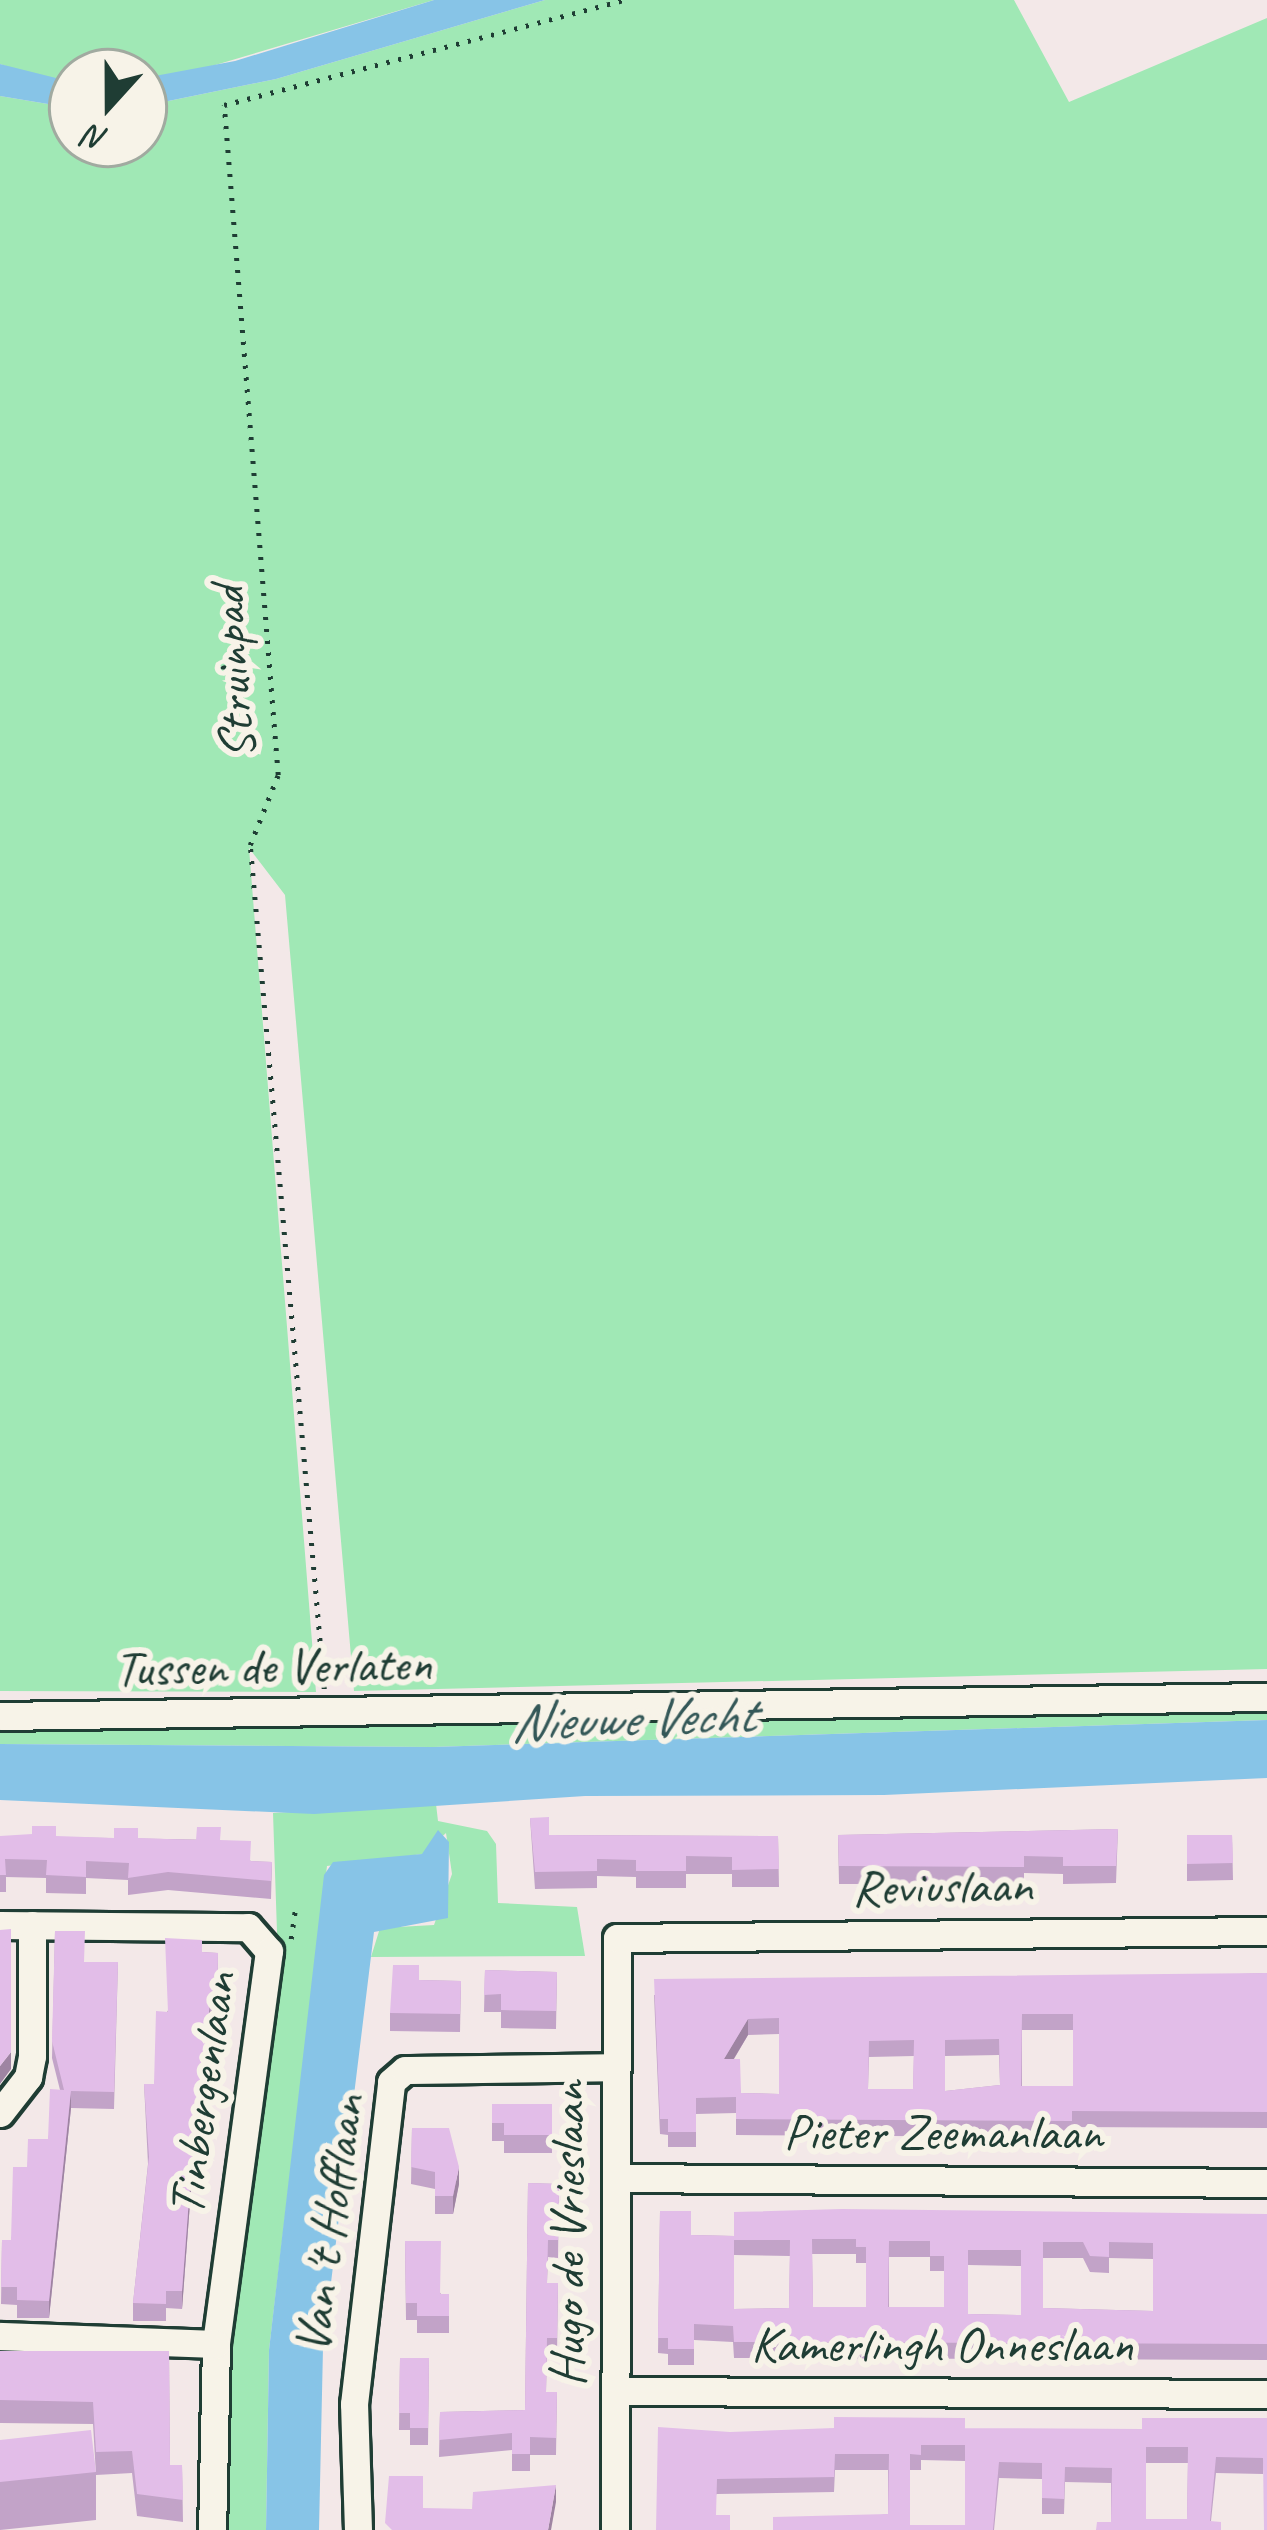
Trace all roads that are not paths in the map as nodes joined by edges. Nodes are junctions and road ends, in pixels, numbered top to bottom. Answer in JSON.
{"nodes":[{"id":1,"x":1267,"y":1697,"type":"edge"},
{"id":2,"x":0,"y":1716,"type":"edge"},
{"id":3,"x":32,"y":1924,"type":"junction"},
{"id":4,"x":0,"y":1925,"type":"edge"},
{"id":5,"x":1267,"y":1931,"type":"edge"},
{"id":6,"x":617,"y":1937,"type":"joint"},
{"id":7,"x":614,"y":2066,"type":"junction"},
{"id":8,"x":0,"y":2113,"type":"edge"},
{"id":9,"x":618,"y":2178,"type":"junction"},
{"id":10,"x":1267,"y":2183,"type":"edge"},
{"id":11,"x":0,"y":2336,"type":"edge"},
{"id":12,"x":217,"y":2344,"type":"junction"},
{"id":13,"x":616,"y":2390,"type":"junction"},
{"id":14,"x":1267,"y":2394,"type":"edge"},
{"id":15,"x":212,"y":2530,"type":"edge"},
{"id":16,"x":358,"y":2530,"type":"edge"},
{"id":17,"x":615,"y":2530,"type":"edge"}],
"edges":[{"from":1,"to":2,"type":"street","name":"Tussen de Verlaten"},
{"from":3,"to":4,"type":"street","name":"Tinbergenlaan"},
{"from":3,"to":8,"type":"street"},
{"from":3,"to":12,"type":"street","name":"Tinbergenlaan"},
{"from":5,"to":6,"type":"street","name":"Reviuslaan"},
{"from":6,"to":7,"type":"street","name":"Hugo de Vrieslaan"},
{"from":7,"to":9,"type":"street","name":"Hugo de Vrieslaan"},
{"from":7,"to":16,"type":"street","name":"Van 't Hofflaan"},
{"from":9,"to":10,"type":"street","name":"Pieter Zeemanlaan"},
{"from":9,"to":13,"type":"street","name":"Hugo de Vrieslaan"},
{"from":11,"to":12,"type":"street"},
{"from":12,"to":15,"type":"street","name":"Tinbergenlaan"},
{"from":13,"to":14,"type":"street","name":"Kamerlingh Onneslaan"},
{"from":13,"to":17,"type":"street","name":"Hugo de Vrieslaan"}]}
